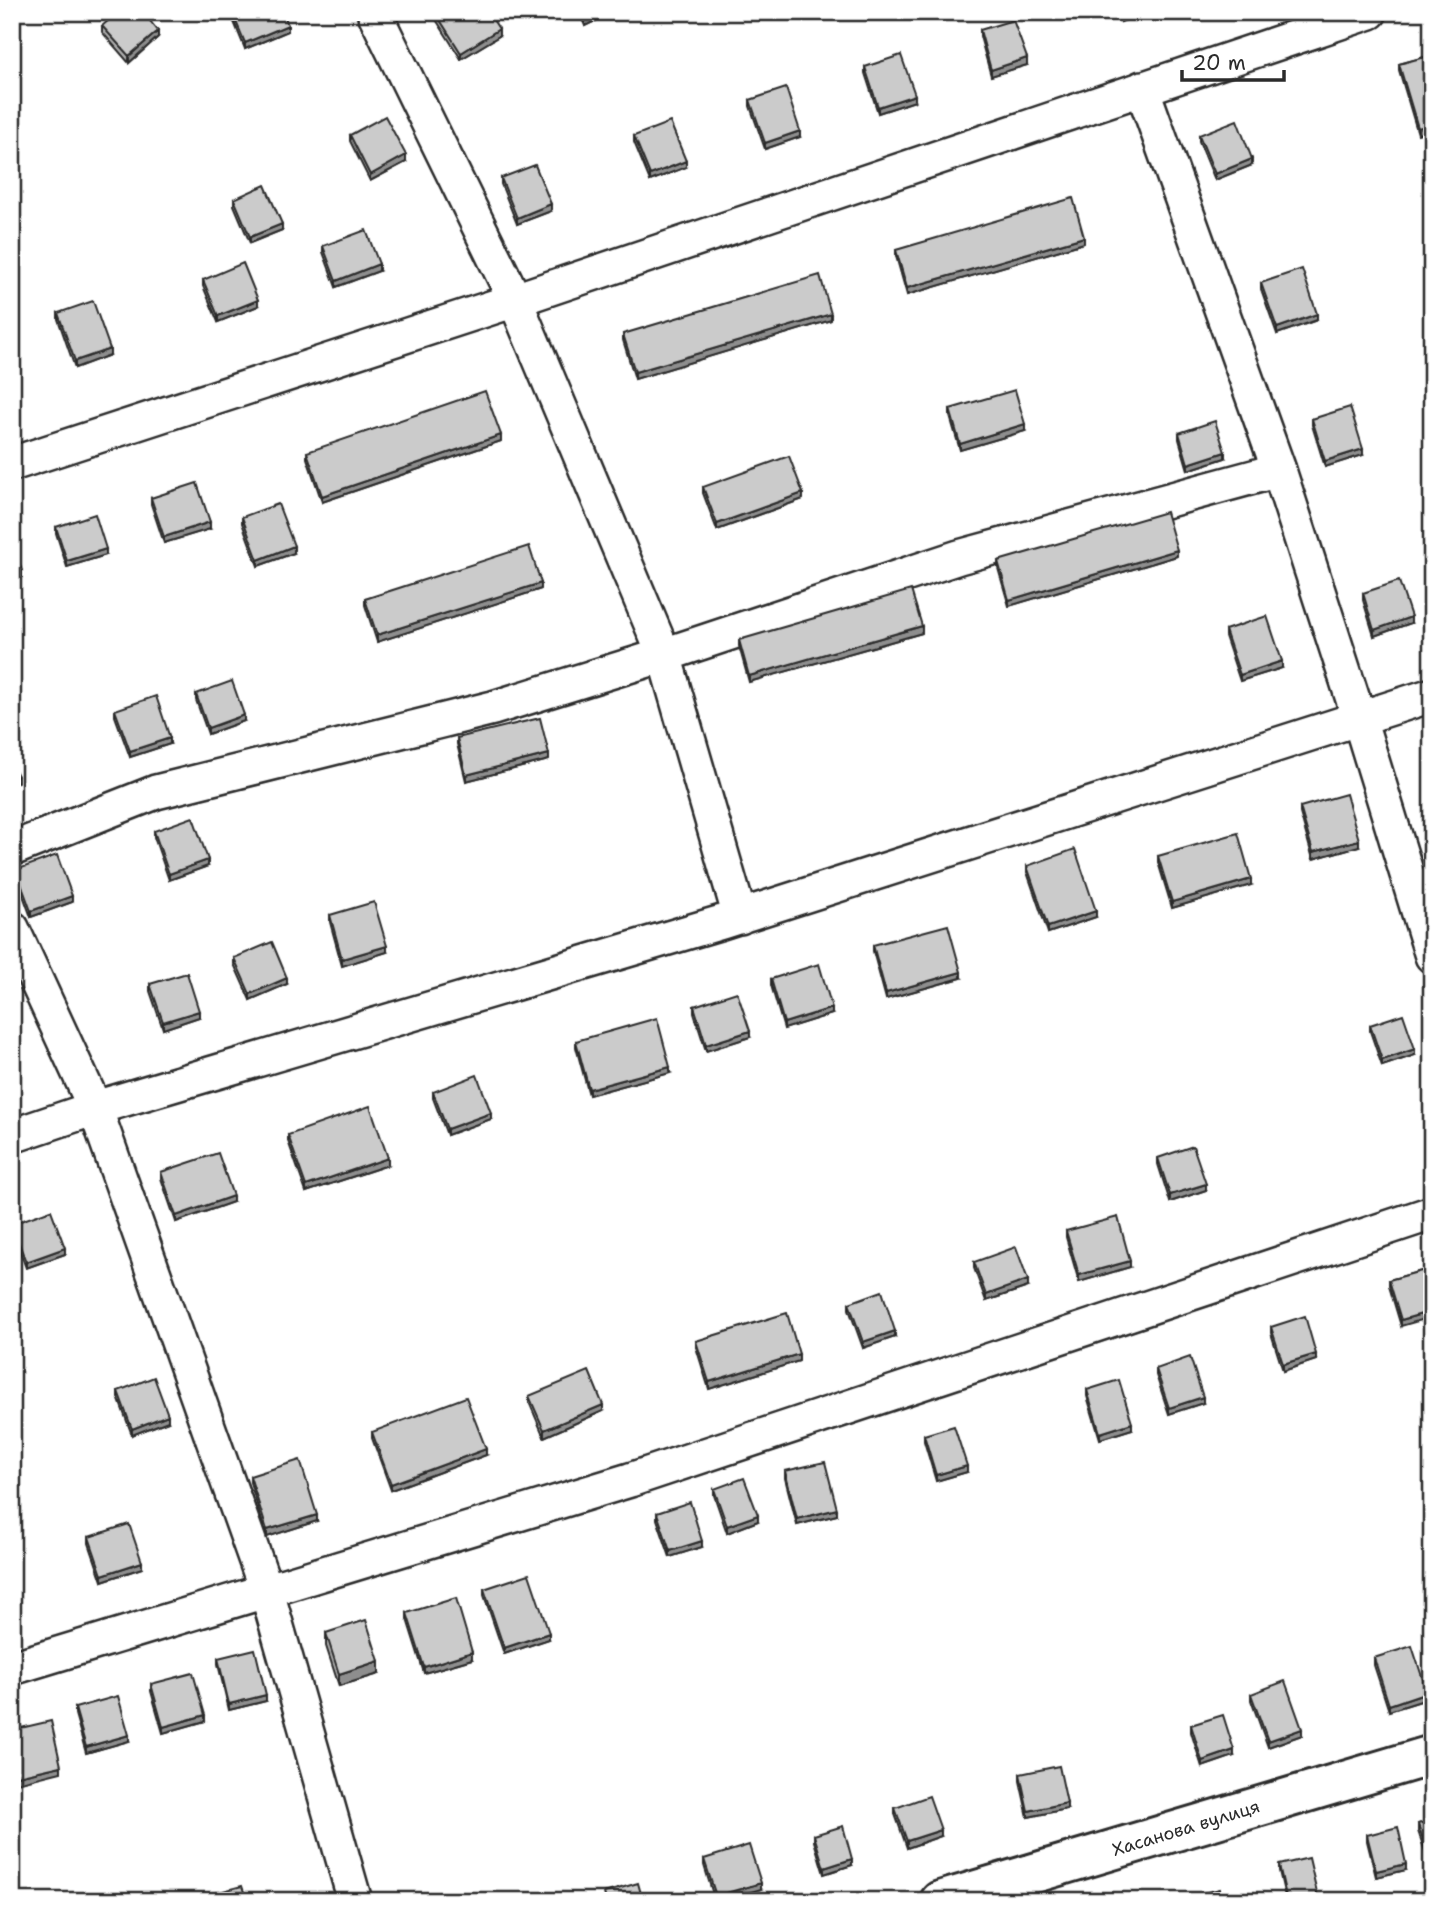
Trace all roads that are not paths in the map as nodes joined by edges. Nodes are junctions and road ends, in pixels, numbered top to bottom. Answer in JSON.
{"nodes":[{"id":1,"x":374,"y":12,"type":"edge"},
{"id":2,"x":1370,"y":12,"type":"edge"},
{"id":3,"x":1142,"y":88,"type":"junction"},
{"id":4,"x":515,"y":300,"type":"junction"},
{"id":5,"x":12,"y":464,"type":"edge"},
{"id":6,"x":1279,"y":470,"type":"junction"},
{"id":7,"x":664,"y":655,"type":"junction"},
{"id":8,"x":1432,"y":695,"type":"edge"},
{"id":9,"x":1359,"y":718,"type":"junction"},
{"id":10,"x":12,"y":849,"type":"edge"},
{"id":11,"x":740,"y":917,"type":"junction"},
{"id":12,"x":12,"y":928,"type":"edge"},
{"id":13,"x":1432,"y":956,"type":"edge"},
{"id":14,"x":95,"y":1108,"type":"junction"},
{"id":15,"x":12,"y":1136,"type":"edge"},
{"id":16,"x":1432,"y":1213,"type":"edge"},
{"id":17,"x":267,"y":1592,"type":"junction"},
{"id":18,"x":12,"y":1668,"type":"edge"},
{"id":19,"x":1432,"y":1755,"type":"edge"},
{"id":20,"x":355,"y":1901,"type":"edge"},
{"id":21,"x":940,"y":1901,"type":"edge"}],
"edges":[{"from":1,"to":4,"type":"street"},
{"from":2,"to":3,"type":"street"},
{"from":3,"to":4,"type":"street"},
{"from":3,"to":6,"type":"street"},
{"from":4,"to":5,"type":"street"},
{"from":4,"to":7,"type":"street"},
{"from":6,"to":7,"type":"street"},
{"from":6,"to":9,"type":"street"},
{"from":7,"to":10,"type":"street"},
{"from":7,"to":11,"type":"street"},
{"from":8,"to":9,"type":"street"},
{"from":9,"to":11,"type":"street"},
{"from":9,"to":13,"type":"street"},
{"from":11,"to":14,"type":"street"},
{"from":12,"to":14,"type":"street"},
{"from":14,"to":15,"type":"street"},
{"from":14,"to":17,"type":"street"},
{"from":16,"to":17,"type":"street"},
{"from":17,"to":18,"type":"street"},
{"from":17,"to":20,"type":"street"},
{"from":19,"to":21,"type":"street","name":"Хасанова вулиця"}]}
